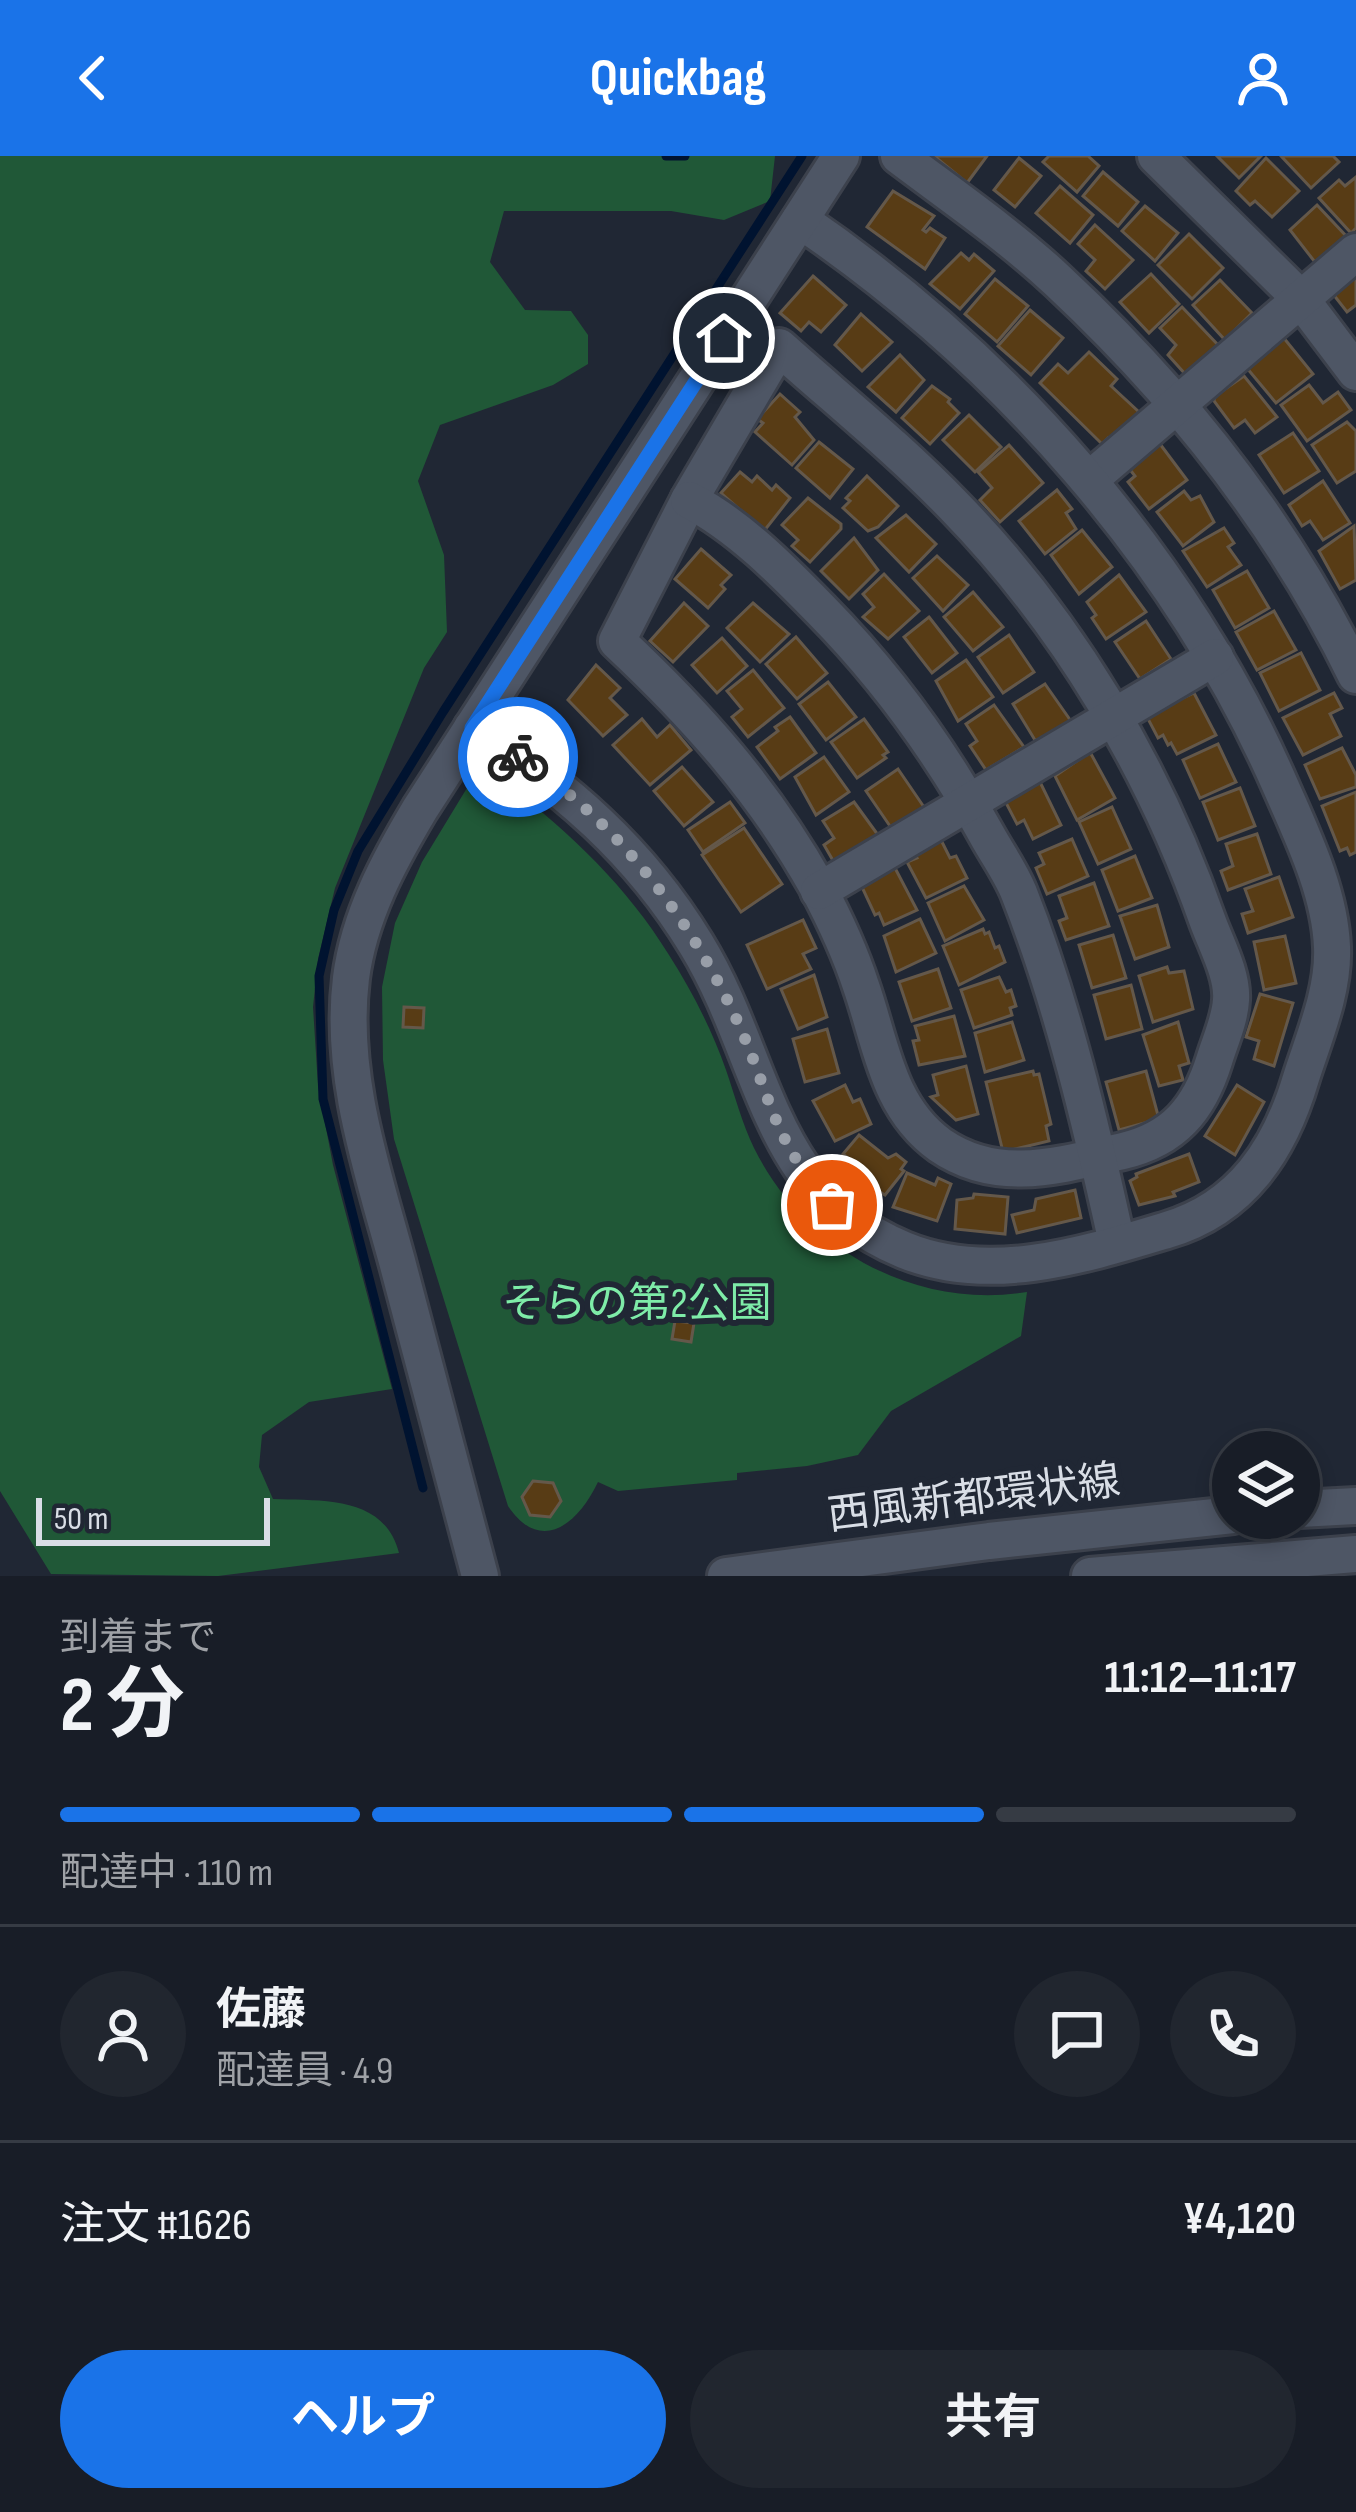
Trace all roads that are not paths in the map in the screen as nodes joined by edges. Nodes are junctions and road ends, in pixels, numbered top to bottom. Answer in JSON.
{"nodes":[{"id":1,"x":841,"y":156,"type":"edge"},
{"id":2,"x":899,"y":156,"type":"edge"},
{"id":3,"x":1156,"y":156,"type":"edge"},
{"id":4,"x":800,"y":220,"type":"junction"},
{"id":5,"x":1356,"y":252,"type":"edge"},
{"id":6,"x":1300,"y":298,"type":"junction"},
{"id":7,"x":1356,"y":372,"type":"edge"},
{"id":8,"x":1180,"y":404,"type":"junction"},
{"id":9,"x":1088,"y":480,"type":"junction"},
{"id":10,"x":689,"y":500,"type":"junction"},
{"id":11,"x":1215,"y":657,"type":"junction"},
{"id":12,"x":1356,"y":674,"type":"edge"},
{"id":13,"x":1115,"y":719,"type":"junction"},
{"id":14,"x":472,"y":728,"type":"junction"},
{"id":15,"x":969,"y":802,"type":"junction"},
{"id":16,"x":819,"y":891,"type":"junction"},
{"id":17,"x":1342,"y":903,"type":"edge"},
{"id":18,"x":1097,"y":1157,"type":"junction"},
{"id":19,"x":1117,"y":1243,"type":"junction"},
{"id":20,"x":1356,"y":1506,"type":"edge"},
{"id":21,"x":1320,"y":1508,"type":"edge"},
{"id":22,"x":1212,"y":1517,"type":"edge"},
{"id":23,"x":1356,"y":1554,"type":"edge"},
{"id":24,"x":480,"y":1576,"type":"edge"},
{"id":25,"x":726,"y":1576,"type":"edge"},
{"id":26,"x":1090,"y":1576,"type":"edge"}],
"edges":[{"from":1,"to":4,"type":"street"},
{"from":2,"to":8,"type":"street"},
{"from":3,"to":6,"type":"street"},
{"from":4,"to":9,"type":"street"},
{"from":4,"to":14,"type":"street"},
{"from":5,"to":6,"type":"street"},
{"from":6,"to":7,"type":"street"},
{"from":6,"to":8,"type":"street"},
{"from":8,"to":9,"type":"street"},
{"from":8,"to":12,"type":"street"},
{"from":9,"to":11,"type":"street"},
{"from":10,"to":13,"type":"street"},
{"from":10,"to":15,"type":"street"},
{"from":10,"to":16,"type":"street"},
{"from":11,"to":13,"type":"street"},
{"from":11,"to":17,"type":"street"},
{"from":13,"to":15,"type":"street"},
{"from":13,"to":18,"type":"street"},
{"from":14,"to":19,"type":"street"},
{"from":14,"to":24,"type":"street"},
{"from":15,"to":16,"type":"street"},
{"from":15,"to":18,"type":"street"},
{"from":16,"to":18,"type":"street"},
{"from":17,"to":19,"type":"street"},
{"from":18,"to":19,"type":"street"},
{"from":20,"to":21,"type":"street"},
{"from":22,"to":25,"type":"street","name":"西風新都環状線"},
{"from":23,"to":26,"type":"street"}]}
